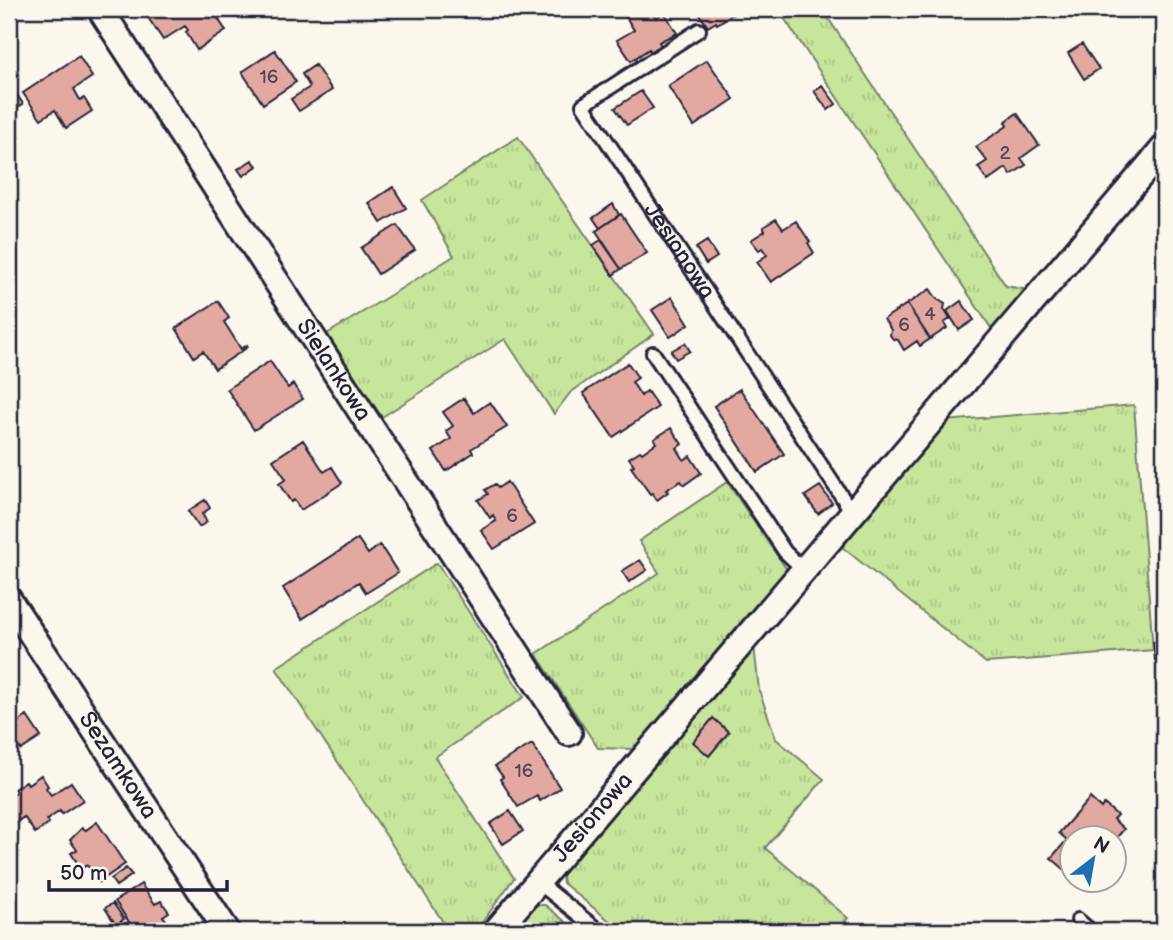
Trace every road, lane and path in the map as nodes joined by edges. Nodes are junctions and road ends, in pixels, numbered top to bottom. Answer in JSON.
{"nodes":[{"id":1,"x":100,"y":9,"type":"edge"},
{"id":2,"x":699,"y":30,"type":"dead end"},
{"id":3,"x":1164,"y":148,"type":"edge"},
{"id":4,"x":653,"y":353,"type":"dead end"},
{"id":5,"x":852,"y":512,"type":"junction"},
{"id":6,"x":803,"y":569,"type":"junction"},
{"id":7,"x":9,"y":600,"type":"edge"},
{"id":8,"x":569,"y":733,"type":"dead end"},
{"id":9,"x":538,"y":882,"type":"junction"},
{"id":10,"x":1078,"y":920,"type":"dead end"},
{"id":11,"x":227,"y":931,"type":"edge"},
{"id":12,"x":496,"y":931,"type":"edge"},
{"id":13,"x":599,"y":931,"type":"edge"},
{"id":14,"x":1091,"y":931,"type":"edge"}],
"edges":[{"from":1,"to":8,"type":"street","name":"Sielankowa"},
{"from":2,"to":5,"type":"lane","name":"Jesionowa"},
{"from":3,"to":5,"type":"street","name":"Jesionowa"},
{"from":4,"to":6,"type":"lane"},
{"from":5,"to":6,"type":"street","name":"Jesionowa"},
{"from":6,"to":9,"type":"street","name":"Jesionowa"},
{"from":7,"to":11,"type":"street","name":"Sezamkowa"},
{"from":9,"to":12,"type":"street","name":"Jesionowa"},
{"from":9,"to":13,"type":"lane"},
{"from":10,"to":14,"type":"lane"}]}
